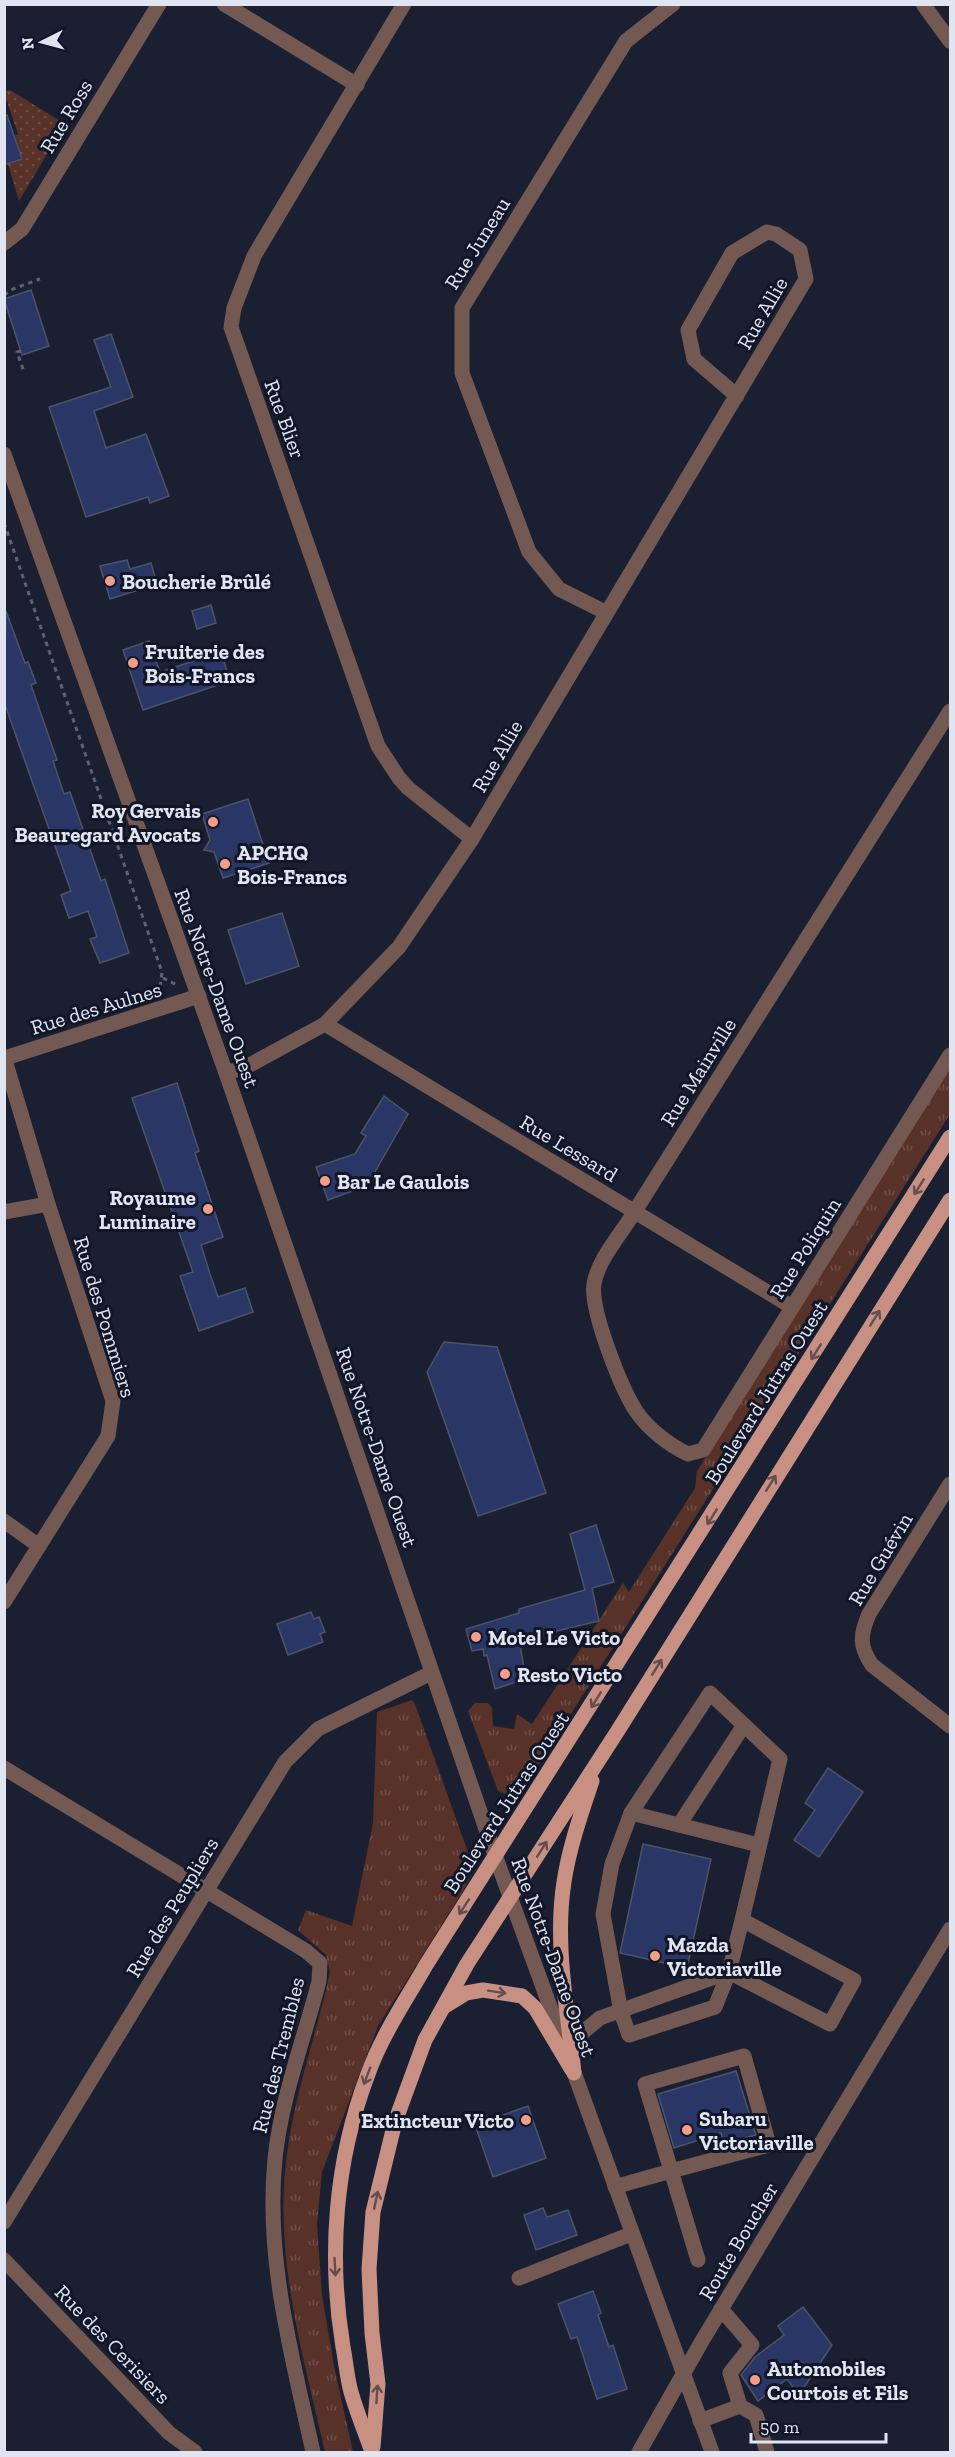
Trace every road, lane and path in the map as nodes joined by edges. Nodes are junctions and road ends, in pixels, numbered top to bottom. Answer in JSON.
{"nodes":[{"id":1,"x":159,"y":4,"type":"edge"},
{"id":2,"x":225,"y":4,"type":"edge"},
{"id":3,"x":404,"y":4,"type":"edge"},
{"id":4,"x":674,"y":4,"type":"edge"},
{"id":5,"x":923,"y":4,"type":"edge"},
{"id":6,"x":949,"y":35,"type":"edge"},
{"id":7,"x":357,"y":85,"type":"junction"},
{"id":8,"x":4,"y":243,"type":"edge"},
{"id":9,"x":40,"y":279,"type":"dead end"},
{"id":10,"x":4,"y":295,"type":"edge"},
{"id":11,"x":21,"y":351,"type":"dead end"},
{"id":12,"x":24,"y":372,"type":"dead end"},
{"id":13,"x":737,"y":396,"type":"junction"},
{"id":14,"x":4,"y":454,"type":"edge"},
{"id":15,"x":4,"y":523,"type":"edge"},
{"id":16,"x":605,"y":612,"type":"junction"},
{"id":17,"x":951,"y":711,"type":"edge"},
{"id":18,"x":472,"y":839,"type":"junction"},
{"id":19,"x":160,"y":988,"type":"dead end"},
{"id":20,"x":199,"y":996,"type":"junction"},
{"id":21,"x":325,"y":1024,"type":"junction"},
{"id":22,"x":951,"y":1055,"type":"edge"},
{"id":23,"x":5,"y":1058,"type":"edge"},
{"id":24,"x":226,"y":1073,"type":"junction"},
{"id":25,"x":951,"y":1137,"type":"edge"},
{"id":26,"x":951,"y":1200,"type":"edge"},
{"id":27,"x":48,"y":1204,"type":"junction"},
{"id":28,"x":635,"y":1211,"type":"junction"},
{"id":29,"x":4,"y":1212,"type":"edge"},
{"id":30,"x":792,"y":1307,"type":"junction"},
{"id":31,"x":688,"y":1454,"type":"joint"},
{"id":32,"x":951,"y":1484,"type":"edge"},
{"id":33,"x":4,"y":1521,"type":"edge"},
{"id":34,"x":39,"y":1546,"type":"junction"},
{"id":35,"x":4,"y":1602,"type":"edge"},
{"id":36,"x":431,"y":1673,"type":"junction"},
{"id":37,"x":744,"y":1725,"type":"junction"},
{"id":38,"x":951,"y":1726,"type":"edge"},
{"id":39,"x":599,"y":1760,"type":"junction"},
{"id":40,"x":4,"y":1768,"type":"edge"},
{"id":41,"x":631,"y":1813,"type":"junction"},
{"id":42,"x":679,"y":1825,"type":"junction"},
{"id":43,"x":759,"y":1845,"type":"junction"},
{"id":44,"x":496,"y":1858,"type":"junction"},
{"id":45,"x":207,"y":1889,"type":"junction"},
{"id":46,"x":510,"y":1899,"type":"junction"},
{"id":47,"x":742,"y":1920,"type":"junction"},
{"id":48,"x":951,"y":1929,"type":"edge"},
{"id":49,"x":729,"y":1972,"type":"junction"},
{"id":50,"x":443,"y":2007,"type":"junction"},
{"id":51,"x":621,"y":2012,"type":"junction"},
{"id":52,"x":571,"y":2042,"type":"junction"},
{"id":53,"x":574,"y":2073,"type":"junction"},
{"id":54,"x":671,"y":2172,"type":"junction"},
{"id":55,"x":615,"y":2187,"type":"junction"},
{"id":56,"x":4,"y":2222,"type":"edge"},
{"id":57,"x":631,"y":2234,"type":"junction"},
{"id":58,"x":4,"y":2260,"type":"edge"},
{"id":59,"x":699,"y":2260,"type":"dead end"},
{"id":60,"x":519,"y":2278,"type":"dead end"},
{"id":61,"x":722,"y":2309,"type":"junction"},
{"id":62,"x":682,"y":2374,"type":"junction"},
{"id":63,"x":740,"y":2406,"type":"junction"},
{"id":64,"x":700,"y":2421,"type":"junction"},
{"id":65,"x":195,"y":2452,"type":"edge"},
{"id":66,"x":311,"y":2452,"type":"edge"},
{"id":67,"x":373,"y":2452,"type":"edge"},
{"id":68,"x":639,"y":2452,"type":"edge"},
{"id":69,"x":712,"y":2452,"type":"edge"},
{"id":70,"x":767,"y":2452,"type":"edge"}],
"edges":[{"from":1,"to":8,"type":"street","name":"Rue Ross"},
{"from":2,"to":7,"type":"street"},
{"from":3,"to":7,"type":"street","name":"Rue Blier"},
{"from":4,"to":16,"type":"street","name":"Rue Juneau"},
{"from":5,"to":6,"type":"street"},
{"from":7,"to":18,"type":"street","name":"Rue Blier"},
{"from":9,"to":10,"type":"path"},
{"from":11,"to":12,"type":"path"},
{"from":13,"to":13,"type":"street","name":"Rue Allie"},
{"from":13,"to":16,"type":"street","name":"Rue Allie"},
{"from":14,"to":20,"type":"street","name":"Rue Notre-Dame Ouest"},
{"from":15,"to":19,"type":"path"},
{"from":16,"to":18,"type":"street","name":"Rue Allie"},
{"from":17,"to":28,"type":"street","name":"Rue Mainville"},
{"from":18,"to":21,"type":"street","name":"Rue Allie"},
{"from":20,"to":23,"type":"street","name":"Rue des Aulnes"},
{"from":20,"to":24,"type":"street","name":"Rue Notre-Dame Ouest"},
{"from":21,"to":24,"type":"street","name":"Rue Allie"},
{"from":21,"to":28,"type":"street","name":"Rue Lessard"},
{"from":22,"to":30,"type":"street","name":"Rue Poliquin"},
{"from":23,"to":27,"type":"street","name":"Rue des Pommiers"},
{"from":24,"to":36,"type":"street","name":"Rue Notre-Dame Ouest"},
{"from":25,"to":44,"type":"main road","name":"Boulevard Jutras Ouest","one_way":true},
{"from":39,"to":26,"type":"main road","name":"Boulevard Jutras Ouest","one_way":true},
{"from":27,"to":29,"type":"street"},
{"from":27,"to":34,"type":"street","name":"Rue des Pommiers"},
{"from":28,"to":30,"type":"street","name":"Rue Lessard"},
{"from":28,"to":31,"type":"street","name":"Rue Mainville"},
{"from":30,"to":31,"type":"street","name":"Rue Poliquin"},
{"from":32,"to":38,"type":"street","name":"Rue Guévin"},
{"from":33,"to":34,"type":"street"},
{"from":34,"to":35,"type":"street","name":"Rue des Pommiers"},
{"from":36,"to":44,"type":"street","name":"Rue Notre-Dame Ouest"},
{"from":36,"to":45,"type":"street","name":"Rue des Peupliers"},
{"from":37,"to":41,"type":"street"},
{"from":37,"to":42,"type":"street"},
{"from":37,"to":43,"type":"street"},
{"from":46,"to":39,"type":"main road","name":"Boulevard Jutras Ouest","one_way":true},
{"from":39,"to":52,"type":"main road"},
{"from":40,"to":45,"type":"street","name":"Rue des Trembles"},
{"from":41,"to":42,"type":"street"},
{"from":41,"to":51,"type":"street"},
{"from":42,"to":43,"type":"street"},
{"from":43,"to":47,"type":"street"},
{"from":44,"to":46,"type":"street","name":"Rue Notre-Dame Ouest"},
{"from":44,"to":67,"type":"main road","name":"Boulevard Jutras Ouest","one_way":true},
{"from":45,"to":56,"type":"street","name":"Rue des Peupliers"},
{"from":45,"to":66,"type":"street","name":"Rue des Trembles"},
{"from":46,"to":50,"type":"main road","name":"Boulevard Jutras Ouest"},
{"from":46,"to":53,"type":"street","name":"Rue Notre-Dame Ouest"},
{"from":47,"to":49,"type":"street"},
{"from":47,"to":49,"type":"street"},
{"from":48,"to":61,"type":"street","name":"Route Boucher"},
{"from":49,"to":51,"type":"street"},
{"from":49,"to":51,"type":"street"},
{"from":50,"to":53,"type":"main road","one_way":true},
{"from":67,"to":50,"type":"main road","name":"Boulevard Jutras Ouest","one_way":true},
{"from":51,"to":52,"type":"street"},
{"from":52,"to":53,"type":"main road"},
{"from":53,"to":55,"type":"street","name":"Rue Notre-Dame Ouest"},
{"from":54,"to":54,"type":"street"},
{"from":54,"to":55,"type":"street"},
{"from":54,"to":59,"type":"street"},
{"from":55,"to":57,"type":"street","name":"Rue Notre-Dame Ouest"},
{"from":57,"to":60,"type":"street"},
{"from":57,"to":62,"type":"street","name":"Rue Notre-Dame Ouest"},
{"from":58,"to":65,"type":"street","name":"Rue des Cerisiers"},
{"from":61,"to":62,"type":"street","name":"Route Boucher"},
{"from":61,"to":63,"type":"street"},
{"from":62,"to":64,"type":"street","name":"Rue Notre-Dame Ouest"},
{"from":62,"to":68,"type":"street","name":"Route Boucher"},
{"from":63,"to":64,"type":"street"},
{"from":63,"to":70,"type":"street"},
{"from":64,"to":69,"type":"street","name":"Rue Notre-Dame Ouest"}]}
